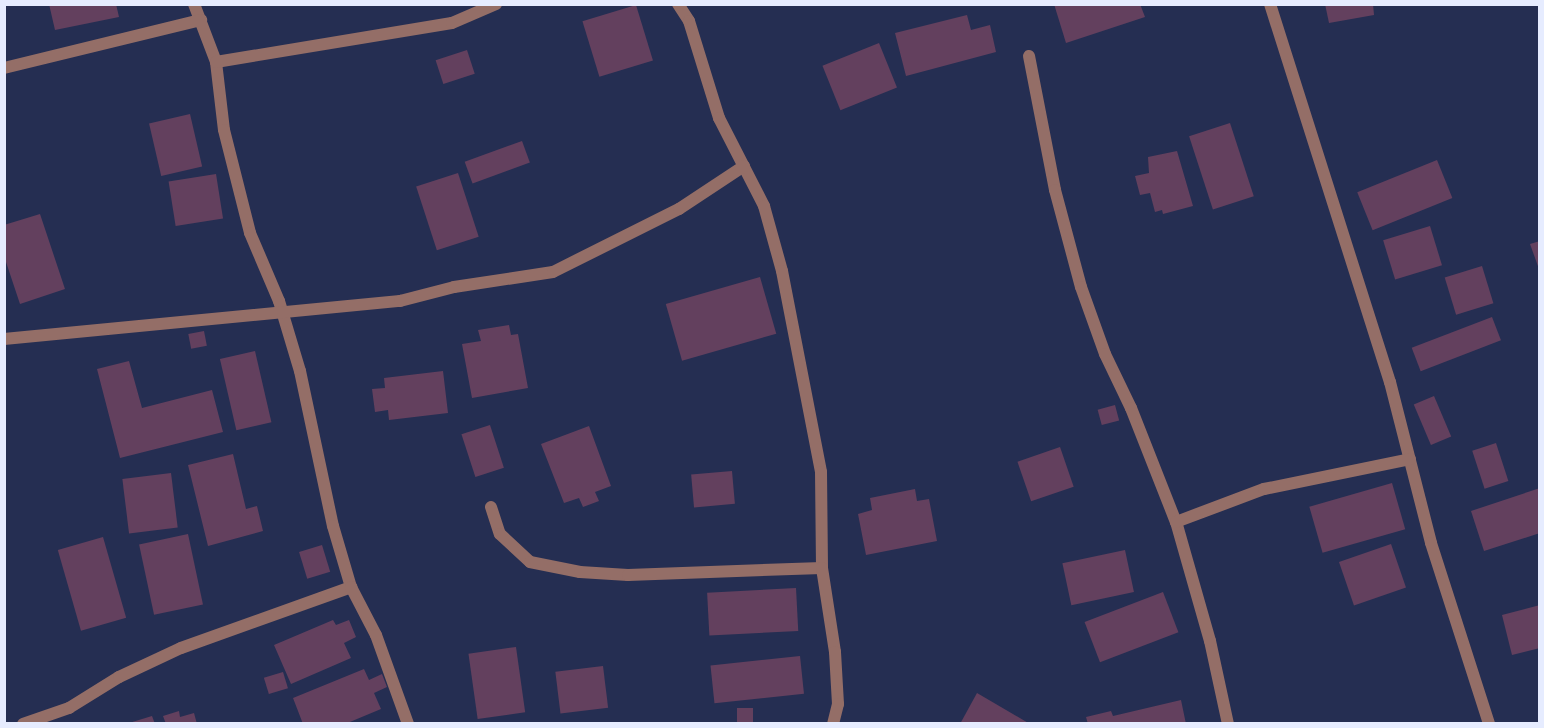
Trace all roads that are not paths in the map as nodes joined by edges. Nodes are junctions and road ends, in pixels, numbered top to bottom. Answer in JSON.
{"nodes":[{"id":1,"x":194,"y":4,"type":"edge"},
{"id":2,"x":496,"y":4,"type":"edge"},
{"id":3,"x":678,"y":4,"type":"edge"},
{"id":4,"x":1270,"y":4,"type":"edge"},
{"id":5,"x":201,"y":20,"type":"junction"},
{"id":6,"x":1029,"y":56,"type":"dead end"},
{"id":7,"x":216,"y":62,"type":"junction"},
{"id":8,"x":4,"y":68,"type":"edge"},
{"id":9,"x":744,"y":166,"type":"junction"},
{"id":10,"x":282,"y":312,"type":"junction"},
{"id":11,"x":4,"y":339,"type":"edge"},
{"id":12,"x":1410,"y":459,"type":"junction"},
{"id":13,"x":491,"y":507,"type":"dead end"},
{"id":14,"x":1176,"y":522,"type":"junction"},
{"id":15,"x":822,"y":568,"type":"junction"},
{"id":16,"x":351,"y":587,"type":"junction"},
{"id":17,"x":23,"y":723,"type":"edge"},
{"id":18,"x":408,"y":723,"type":"edge"},
{"id":19,"x":833,"y":723,"type":"edge"},
{"id":20,"x":1228,"y":723,"type":"edge"},
{"id":21,"x":1489,"y":723,"type":"edge"}],
"edges":[{"from":1,"to":5,"type":"street"},
{"from":2,"to":7,"type":"street"},
{"from":3,"to":9,"type":"street"},
{"from":4,"to":12,"type":"street"},
{"from":5,"to":7,"type":"street"},
{"from":5,"to":8,"type":"street"},
{"from":6,"to":14,"type":"street"},
{"from":7,"to":10,"type":"street"},
{"from":9,"to":10,"type":"street"},
{"from":9,"to":15,"type":"street"},
{"from":10,"to":11,"type":"street"},
{"from":10,"to":16,"type":"street"},
{"from":12,"to":14,"type":"street"},
{"from":12,"to":21,"type":"street"},
{"from":13,"to":15,"type":"street"},
{"from":14,"to":20,"type":"street"},
{"from":15,"to":19,"type":"street"},
{"from":16,"to":17,"type":"street"},
{"from":16,"to":18,"type":"street"}]}
